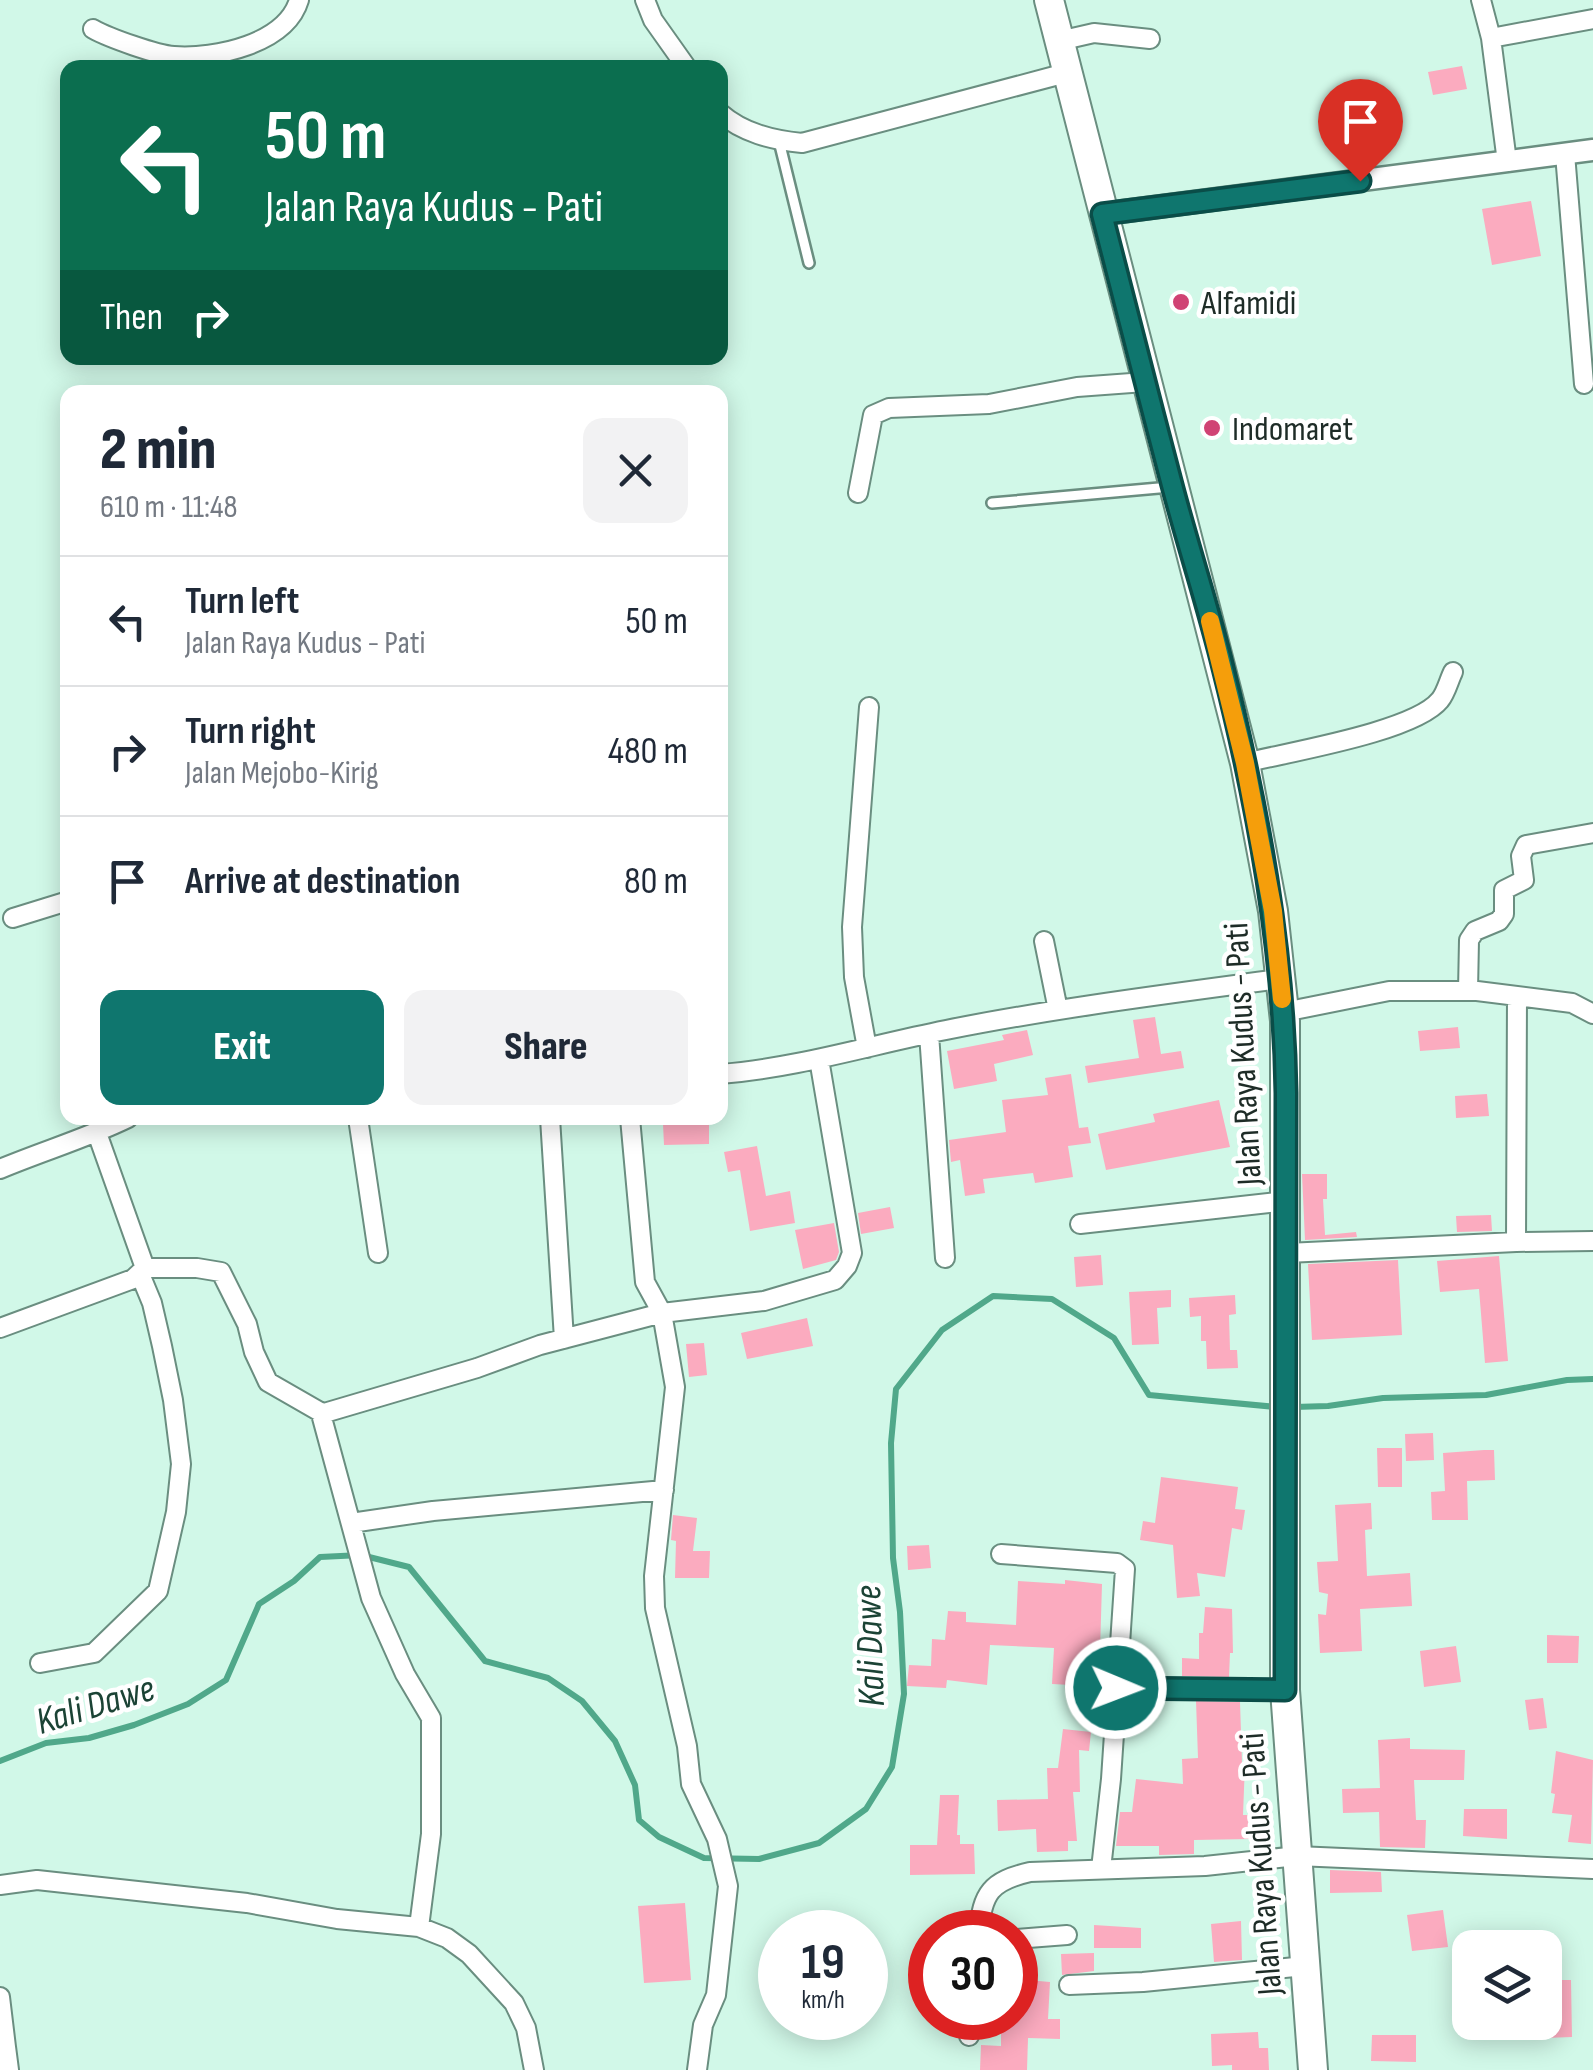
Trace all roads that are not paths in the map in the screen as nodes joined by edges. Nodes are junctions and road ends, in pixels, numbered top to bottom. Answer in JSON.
{"nodes":[{"id":1,"x":300,"y":0,"type":"edge"},
{"id":2,"x":645,"y":0,"type":"edge"},
{"id":3,"x":1050,"y":0,"type":"edge"},
{"id":4,"x":1481,"y":0,"type":"edge"},
{"id":5,"x":1593,"y":20,"type":"edge"},
{"id":6,"x":93,"y":30,"type":"dead end"},
{"id":7,"x":1491,"y":38,"type":"junction"},
{"id":8,"x":1150,"y":39,"type":"dead end"},
{"id":9,"x":1059,"y":41,"type":"junction"},
{"id":10,"x":681,"y":60,"type":"edge"},
{"id":11,"x":1066,"y":73,"type":"junction"},
{"id":12,"x":728,"y":117,"type":"edge"},
{"id":13,"x":779,"y":141,"type":"junction"},
{"id":14,"x":1593,"y":150,"type":"edge"},
{"id":15,"x":1565,"y":154,"type":"junction"},
{"id":16,"x":1508,"y":162,"type":"junction"},
{"id":17,"x":1102,"y":214,"type":"junction"},
{"id":18,"x":809,"y":264,"type":"dead end"},
{"id":19,"x":1145,"y":382,"type":"junction"},
{"id":20,"x":1584,"y":384,"type":"dead end"},
{"id":21,"x":1172,"y":487,"type":"junction"},
{"id":22,"x":858,"y":493,"type":"dead end"},
{"id":23,"x":992,"y":503,"type":"dead end"},
{"id":24,"x":1454,"y":672,"type":"dead end"},
{"id":25,"x":869,"y":707,"type":"dead end"},
{"id":26,"x":1245,"y":763,"type":"junction"},
{"id":27,"x":1593,"y":833,"type":"edge"},
{"id":28,"x":60,"y":903,"type":"edge"},
{"id":29,"x":13,"y":918,"type":"dead end"},
{"id":30,"x":1044,"y":941,"type":"dead end"},
{"id":31,"x":1279,"y":979,"type":"junction"},
{"id":32,"x":1468,"y":991,"type":"junction"},
{"id":33,"x":1517,"y":996,"type":"junction"},
{"id":34,"x":1058,"y":1010,"type":"junction"},
{"id":35,"x":1284,"y":1012,"type":"junction"},
{"id":36,"x":1593,"y":1014,"type":"edge"},
{"id":37,"x":930,"y":1034,"type":"junction"},
{"id":38,"x":867,"y":1048,"type":"junction"},
{"id":39,"x":819,"y":1059,"type":"junction"},
{"id":40,"x":728,"y":1073,"type":"edge"},
{"id":41,"x":114,"y":1125,"type":"edge"},
{"id":42,"x":359,"y":1125,"type":"edge"},
{"id":43,"x":550,"y":1125,"type":"edge"},
{"id":44,"x":631,"y":1125,"type":"edge"},
{"id":45,"x":97,"y":1133,"type":"junction"},
{"id":46,"x":0,"y":1168,"type":"edge"},
{"id":47,"x":1286,"y":1202,"type":"junction"},
{"id":48,"x":1080,"y":1224,"type":"dead end"},
{"id":49,"x":1593,"y":1241,"type":"edge"},
{"id":50,"x":1516,"y":1242,"type":"junction"},
{"id":51,"x":378,"y":1252,"type":"dead end"},
{"id":52,"x":1287,"y":1253,"type":"junction"},
{"id":53,"x":946,"y":1258,"type":"dead end"},
{"id":54,"x":142,"y":1271,"type":"junction"},
{"id":55,"x":662,"y":1313,"type":"junction"},
{"id":56,"x":0,"y":1328,"type":"edge"},
{"id":57,"x":564,"y":1339,"type":"junction"},
{"id":58,"x":322,"y":1413,"type":"junction"},
{"id":59,"x":664,"y":1490,"type":"junction"},
{"id":60,"x":350,"y":1523,"type":"junction"},
{"id":61,"x":1001,"y":1554,"type":"dead end"},
{"id":62,"x":40,"y":1663,"type":"dead end"},
{"id":63,"x":1116,"y":1688,"type":"junction"},
{"id":64,"x":1285,"y":1690,"type":"junction"},
{"id":65,"x":1298,"y":1856,"type":"junction"},
{"id":66,"x":1101,"y":1869,"type":"junction"},
{"id":67,"x":1593,"y":1869,"type":"edge"},
{"id":68,"x":0,"y":1885,"type":"edge"},
{"id":69,"x":981,"y":1910,"type":"edge"},
{"id":70,"x":419,"y":1927,"type":"junction"},
{"id":71,"x":1067,"y":1935,"type":"dead end"},
{"id":72,"x":1038,"y":1937,"type":"edge"},
{"id":73,"x":1305,"y":1966,"type":"junction"},
{"id":74,"x":1069,"y":1985,"type":"dead end"},
{"id":75,"x":0,"y":1997,"type":"edge"},
{"id":76,"x":3,"y":2048,"type":"edge"},
{"id":77,"x":9,"y":2070,"type":"edge"},
{"id":78,"x":534,"y":2070,"type":"edge"},
{"id":79,"x":698,"y":2070,"type":"edge"},
{"id":80,"x":1312,"y":2070,"type":"edge"}],
"edges":[{"from":1,"to":6,"type":"street"},
{"from":2,"to":10,"type":"street"},
{"from":3,"to":9,"type":"highway","name":"Jalan Raya Kudus - Pati"},
{"from":4,"to":7,"type":"street"},
{"from":5,"to":7,"type":"street"},
{"from":7,"to":16,"type":"street"},
{"from":8,"to":9,"type":"street"},
{"from":9,"to":11,"type":"highway","name":"Jalan Raya Kudus - Pati"},
{"from":11,"to":13,"type":"street"},
{"from":11,"to":17,"type":"highway","name":"Jalan Raya Kudus - Pati"},
{"from":12,"to":13,"type":"street"},
{"from":13,"to":18,"type":"lane"},
{"from":14,"to":15,"type":"street"},
{"from":15,"to":16,"type":"street"},
{"from":15,"to":20,"type":"street"},
{"from":16,"to":17,"type":"street"},
{"from":17,"to":19,"type":"highway","name":"Jalan Raya Kudus - Pati"},
{"from":19,"to":21,"type":"highway","name":"Jalan Raya Kudus - Pati"},
{"from":19,"to":22,"type":"street"},
{"from":21,"to":23,"type":"lane"},
{"from":21,"to":26,"type":"highway","name":"Jalan Raya Kudus - Pati"},
{"from":24,"to":26,"type":"street"},
{"from":25,"to":38,"type":"street"},
{"from":26,"to":31,"type":"highway","name":"Jalan Raya Kudus - Pati"},
{"from":27,"to":32,"type":"street"},
{"from":28,"to":29,"type":"street"},
{"from":30,"to":34,"type":"street"},
{"from":31,"to":34,"type":"street"},
{"from":31,"to":35,"type":"highway","name":"Jalan Raya Kudus - Pati"},
{"from":32,"to":33,"type":"street"},
{"from":32,"to":35,"type":"street"},
{"from":33,"to":36,"type":"street"},
{"from":33,"to":50,"type":"street"},
{"from":34,"to":37,"type":"street"},
{"from":35,"to":47,"type":"highway","name":"Jalan Raya Kudus - Pati"},
{"from":37,"to":38,"type":"street"},
{"from":37,"to":53,"type":"street"},
{"from":38,"to":39,"type":"street"},
{"from":39,"to":40,"type":"street"},
{"from":39,"to":55,"type":"street"},
{"from":41,"to":45,"type":"street"},
{"from":42,"to":51,"type":"street"},
{"from":43,"to":57,"type":"street"},
{"from":44,"to":55,"type":"street"},
{"from":45,"to":46,"type":"street"},
{"from":45,"to":54,"type":"street"},
{"from":47,"to":48,"type":"street"},
{"from":47,"to":52,"type":"highway","name":"Jalan Raya Kudus - Pati"},
{"from":49,"to":50,"type":"street"},
{"from":50,"to":52,"type":"street"},
{"from":52,"to":64,"type":"highway","name":"Jalan Raya Kudus - Pati"},
{"from":54,"to":56,"type":"street"},
{"from":54,"to":58,"type":"street"},
{"from":54,"to":62,"type":"street"},
{"from":55,"to":57,"type":"street"},
{"from":55,"to":59,"type":"street"},
{"from":57,"to":58,"type":"street"},
{"from":58,"to":60,"type":"street"},
{"from":59,"to":60,"type":"street"},
{"from":59,"to":79,"type":"street"},
{"from":60,"to":70,"type":"street"},
{"from":61,"to":63,"type":"street"},
{"from":63,"to":64,"type":"street"},
{"from":63,"to":66,"type":"street"},
{"from":64,"to":65,"type":"highway","name":"Jalan Raya Kudus - Pati"},
{"from":65,"to":66,"type":"street"},
{"from":65,"to":67,"type":"street"},
{"from":65,"to":73,"type":"highway","name":"Jalan Raya Kudus - Pati"},
{"from":66,"to":69,"type":"street"},
{"from":68,"to":70,"type":"street"},
{"from":70,"to":78,"type":"street"},
{"from":71,"to":72,"type":"street"},
{"from":73,"to":74,"type":"street"},
{"from":73,"to":80,"type":"highway","name":"Jalan Raya Kudus - Pati"},
{"from":75,"to":76,"type":"street"},
{"from":76,"to":77,"type":"street"}]}
